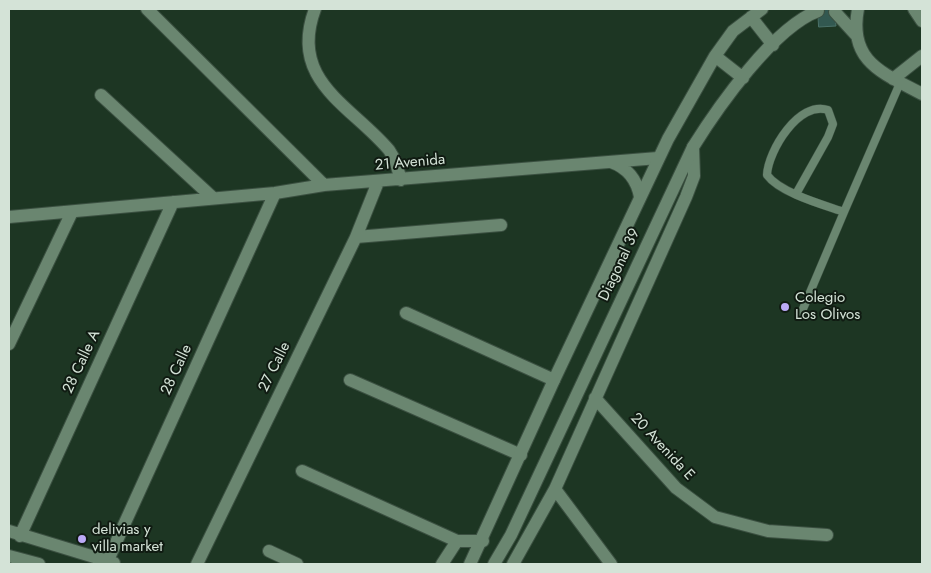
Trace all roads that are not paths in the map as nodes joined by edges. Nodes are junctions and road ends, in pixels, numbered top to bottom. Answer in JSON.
{"nodes":[{"id":1,"x":147,"y":9,"type":"edge"},
{"id":2,"x":315,"y":9,"type":"edge"},
{"id":3,"x":858,"y":9,"type":"edge"},
{"id":4,"x":914,"y":9,"type":"edge"},
{"id":5,"x":818,"y":11,"type":"dead end"},
{"id":6,"x":835,"y":12,"type":"dead end"},
{"id":7,"x":757,"y":13,"type":"edge"},
{"id":8,"x":922,"y":21,"type":"edge"},
{"id":9,"x":856,"y":35,"type":"junction"},
{"id":10,"x":773,"y":44,"type":"junction"},
{"id":11,"x":715,"y":56,"type":"junction"},
{"id":12,"x":922,"y":56,"type":"edge"},
{"id":13,"x":743,"y":78,"type":"junction"},
{"id":14,"x":896,"y":81,"type":"junction"},
{"id":15,"x":922,"y":94,"type":"edge"},
{"id":16,"x":101,"y":95,"type":"dead end"},
{"id":17,"x":693,"y":147,"type":"junction"},
{"id":18,"x":658,"y":158,"type":"junction"},
{"id":19,"x":611,"y":162,"type":"junction"},
{"id":20,"x":400,"y":180,"type":"junction"},
{"id":21,"x":378,"y":182,"type":"junction"},
{"id":22,"x":324,"y":185,"type":"junction"},
{"id":23,"x":275,"y":193,"type":"junction"},
{"id":24,"x":796,"y":194,"type":"junction"},
{"id":25,"x":212,"y":197,"type":"junction"},
{"id":26,"x":640,"y":197,"type":"junction"},
{"id":27,"x":173,"y":202,"type":"junction"},
{"id":28,"x":72,"y":212,"type":"junction"},
{"id":29,"x":844,"y":212,"type":"junction"},
{"id":30,"x":9,"y":217,"type":"edge"},
{"id":31,"x":501,"y":225,"type":"dead end"},
{"id":32,"x":356,"y":238,"type":"junction"},
{"id":33,"x":406,"y":313,"type":"dead end"},
{"id":34,"x":800,"y":316,"type":"dead end"},
{"id":35,"x":9,"y":344,"type":"edge"},
{"id":36,"x":350,"y":380,"type":"dead end"},
{"id":37,"x":554,"y":380,"type":"junction"},
{"id":38,"x":595,"y":398,"type":"junction"},
{"id":39,"x":521,"y":455,"type":"junction"},
{"id":40,"x":302,"y":471,"type":"dead end"},
{"id":41,"x":555,"y":489,"type":"junction"},
{"id":42,"x":14,"y":533,"type":"edge"},
{"id":43,"x":827,"y":535,"type":"dead end"},
{"id":44,"x":457,"y":541,"type":"junction"},
{"id":45,"x":483,"y":541,"type":"junction"},
{"id":46,"x":269,"y":551,"type":"dead end"},
{"id":47,"x":9,"y":556,"type":"edge"},
{"id":48,"x":111,"y":562,"type":"edge"},
{"id":49,"x":39,"y":564,"type":"edge"},
{"id":50,"x":197,"y":564,"type":"edge"},
{"id":51,"x":297,"y":564,"type":"edge"},
{"id":52,"x":442,"y":564,"type":"edge"},
{"id":53,"x":470,"y":564,"type":"edge"},
{"id":54,"x":494,"y":564,"type":"edge"},
{"id":55,"x":513,"y":564,"type":"edge"},
{"id":56,"x":611,"y":564,"type":"edge"}],
"edges":[{"from":1,"to":22,"type":"street"},
{"from":2,"to":20,"type":"street"},
{"from":3,"to":9,"type":"street"},
{"from":4,"to":8,"type":"street"},
{"from":5,"to":10,"type":"street","name":"Diagonal 39"},
{"from":6,"to":9,"type":"street"},
{"from":7,"to":10,"type":"street"},
{"from":7,"to":11,"type":"street","name":"Diagonal 39"},
{"from":9,"to":14,"type":"street"},
{"from":10,"to":13,"type":"street","name":"Diagonal 39"},
{"from":11,"to":13,"type":"street"},
{"from":11,"to":18,"type":"street","name":"Diagonal 39"},
{"from":12,"to":14,"type":"street"},
{"from":13,"to":17,"type":"street","name":"Diagonal 39"},
{"from":14,"to":15,"type":"street"},
{"from":14,"to":29,"type":"lane"},
{"from":16,"to":25,"type":"street"},
{"from":17,"to":38,"type":"street"},
{"from":17,"to":54,"type":"street","name":"Diagonal 39"},
{"from":18,"to":19,"type":"street","name":"21 Avenida"},
{"from":18,"to":26,"type":"street","name":"Diagonal 39"},
{"from":19,"to":20,"type":"street","name":"21 Avenida"},
{"from":19,"to":26,"type":"street"},
{"from":20,"to":21,"type":"street","name":"21 Avenida"},
{"from":21,"to":22,"type":"street","name":"21 Avenida"},
{"from":21,"to":32,"type":"street","name":"27 Calle"},
{"from":22,"to":23,"type":"street","name":"21 Avenida"},
{"from":23,"to":25,"type":"street","name":"21 Avenida"},
{"from":23,"to":48,"type":"street","name":"28 Calle"},
{"from":24,"to":24,"type":"lane"},
{"from":24,"to":29,"type":"lane"},
{"from":25,"to":27,"type":"street","name":"21 Avenida"},
{"from":26,"to":37,"type":"street","name":"Diagonal 39"},
{"from":27,"to":28,"type":"street","name":"21 Avenida"},
{"from":27,"to":42,"type":"street","name":"28 Calle A"},
{"from":28,"to":30,"type":"street","name":"21 Avenida"},
{"from":28,"to":35,"type":"street"},
{"from":29,"to":34,"type":"lane"},
{"from":31,"to":32,"type":"street"},
{"from":32,"to":50,"type":"street","name":"27 Calle"},
{"from":33,"to":37,"type":"street"},
{"from":36,"to":39,"type":"street"},
{"from":37,"to":39,"type":"street","name":"Diagonal 39"},
{"from":38,"to":41,"type":"street"},
{"from":38,"to":43,"type":"street","name":"20 Avenida E"},
{"from":39,"to":45,"type":"street","name":"Diagonal 39"},
{"from":40,"to":44,"type":"street"},
{"from":41,"to":55,"type":"street"},
{"from":41,"to":56,"type":"street"},
{"from":42,"to":48,"type":"street"},
{"from":44,"to":45,"type":"street"},
{"from":44,"to":52,"type":"street"},
{"from":45,"to":53,"type":"street","name":"Diagonal 39"},
{"from":46,"to":51,"type":"street"},
{"from":47,"to":49,"type":"street"}]}
